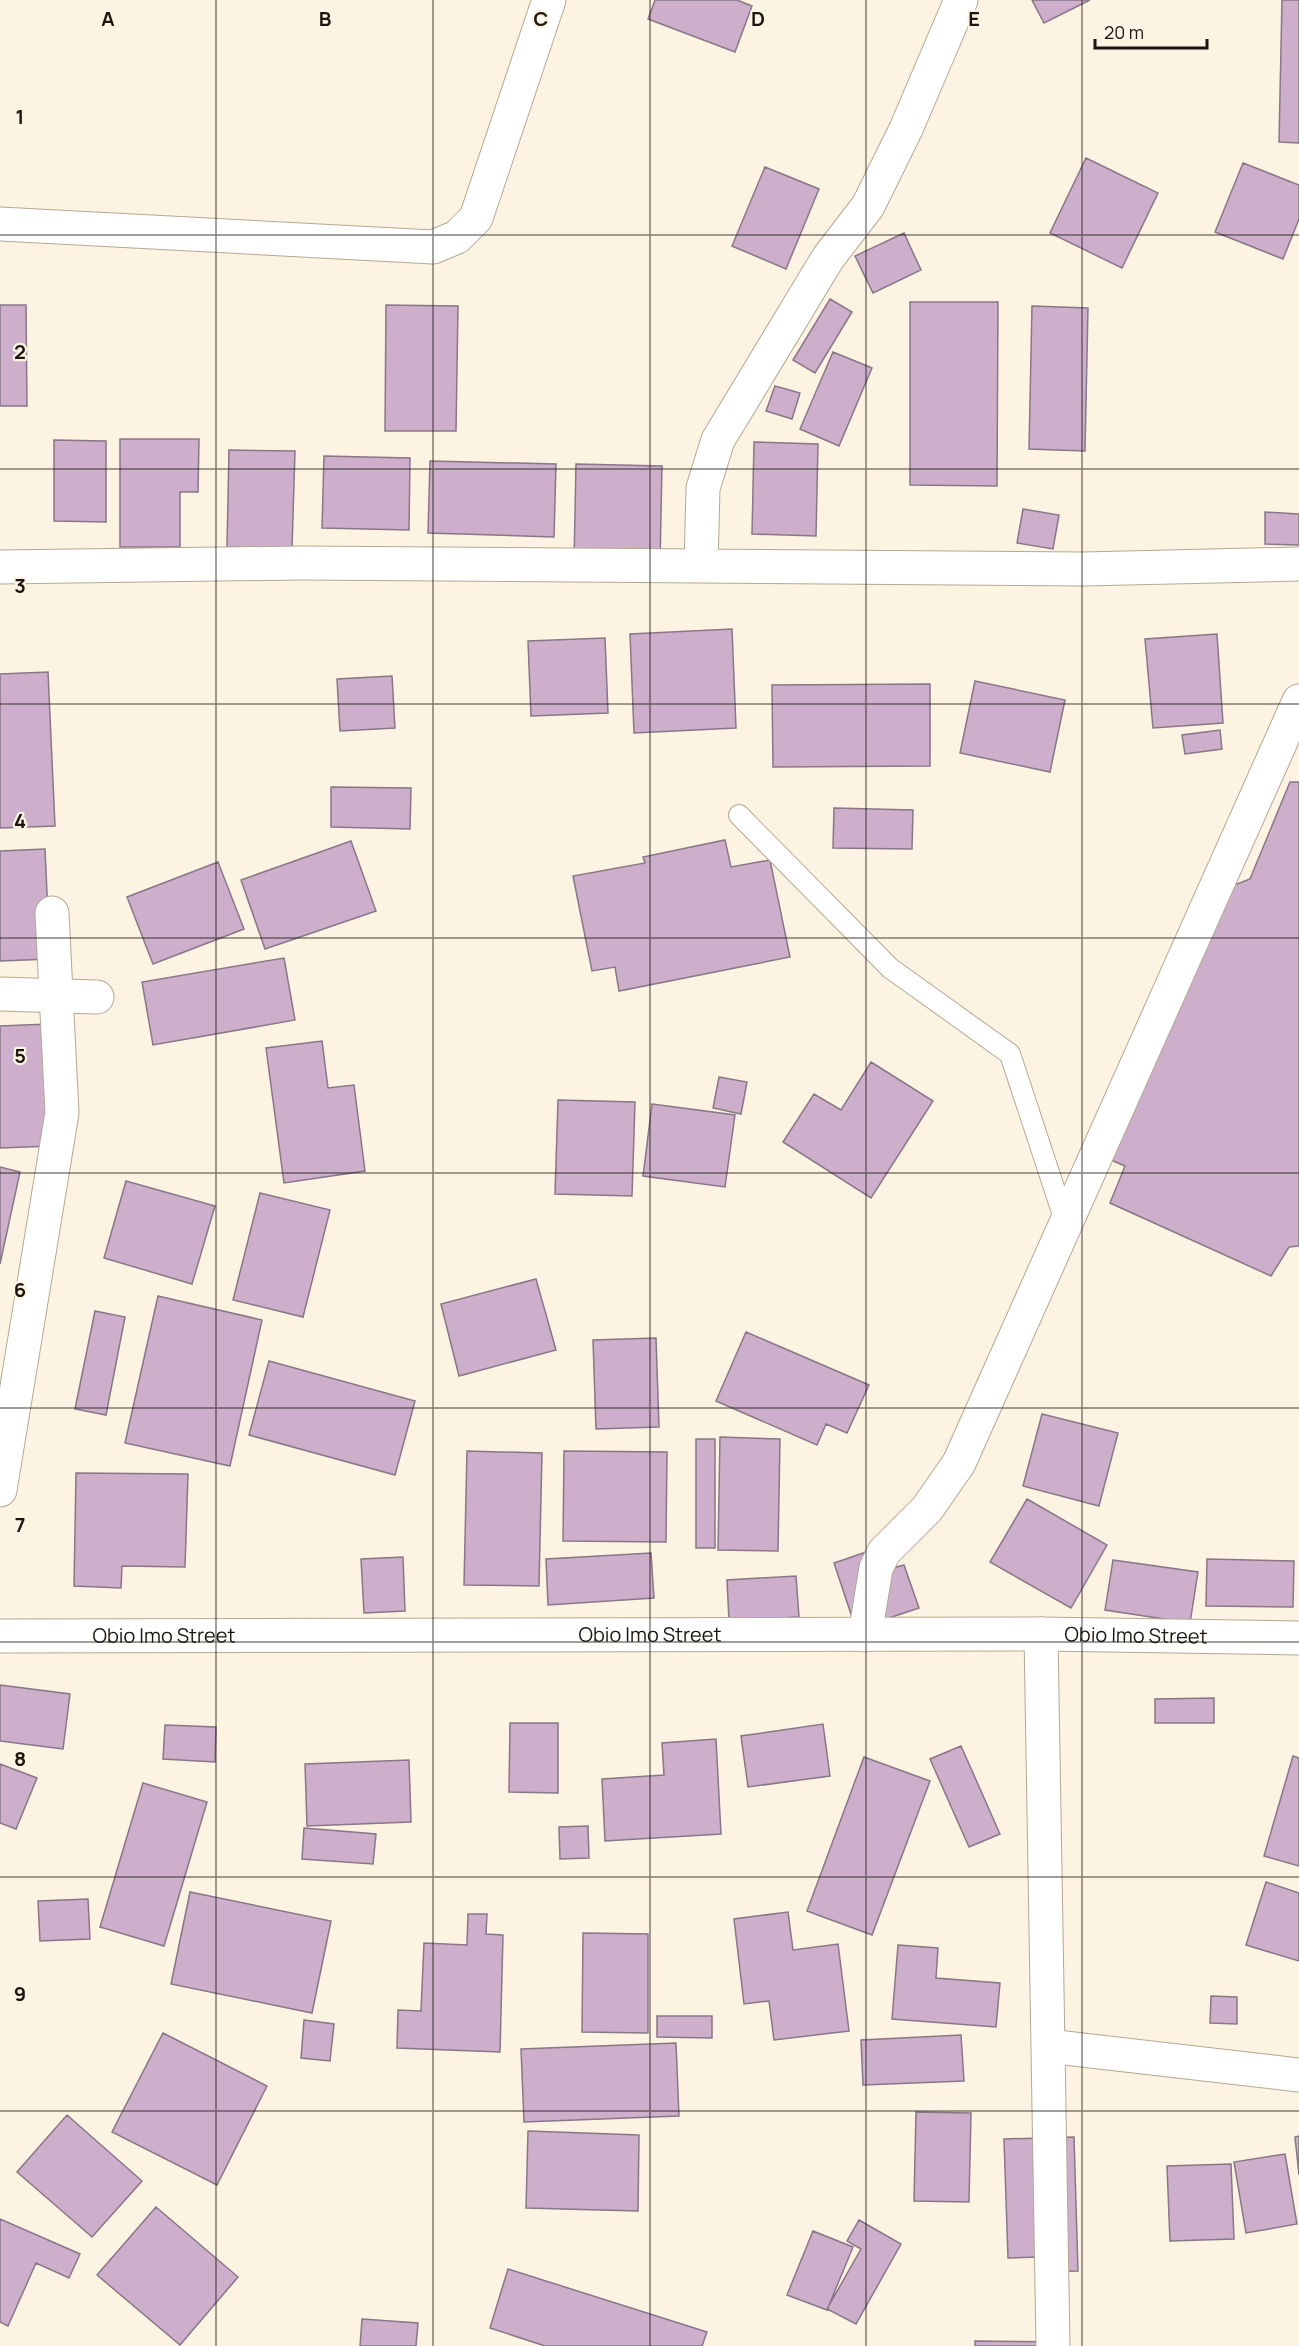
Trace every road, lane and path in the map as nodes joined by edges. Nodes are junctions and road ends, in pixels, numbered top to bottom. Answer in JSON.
{"nodes":[{"id":1,"x":549,"y":0,"type":"edge"},
{"id":2,"x":961,"y":0,"type":"edge"},
{"id":3,"x":0,"y":224,"type":"edge"},
{"id":4,"x":1299,"y":564,"type":"edge"},
{"id":5,"x":701,"y":566,"type":"junction"},
{"id":6,"x":0,"y":567,"type":"edge"},
{"id":7,"x":1299,"y":701,"type":"edge"},
{"id":8,"x":739,"y":815,"type":"dead end"},
{"id":9,"x":52,"y":913,"type":"dead end"},
{"id":10,"x":0,"y":994,"type":"edge"},
{"id":11,"x":56,"y":997,"type":"junction"},
{"id":12,"x":97,"y":997,"type":"dead end"},
{"id":13,"x":1066,"y":1224,"type":"junction"},
{"id":14,"x":0,"y":1490,"type":"edge"},
{"id":15,"x":1041,"y":1634,"type":"junction"},
{"id":16,"x":865,"y":1635,"type":"junction"},
{"id":17,"x":0,"y":1636,"type":"edge"},
{"id":18,"x":1299,"y":1638,"type":"edge"},
{"id":19,"x":1048,"y":2046,"type":"junction"},
{"id":20,"x":1299,"y":2075,"type":"edge"},
{"id":21,"x":1053,"y":2346,"type":"edge"}],
"edges":[{"from":1,"to":3,"type":"street"},
{"from":2,"to":5,"type":"street"},
{"from":4,"to":5,"type":"street"},
{"from":5,"to":6,"type":"street"},
{"from":7,"to":13,"type":"street"},
{"from":8,"to":13,"type":"lane"},
{"from":9,"to":11,"type":"street"},
{"from":10,"to":11,"type":"street"},
{"from":11,"to":12,"type":"street"},
{"from":11,"to":14,"type":"street"},
{"from":13,"to":16,"type":"street"},
{"from":15,"to":16,"type":"street","name":"Obio Imo Street"},
{"from":15,"to":18,"type":"street","name":"Obio Imo Street"},
{"from":15,"to":19,"type":"street"},
{"from":16,"to":17,"type":"street","name":"Obio Imo Street"},
{"from":19,"to":20,"type":"street"},
{"from":19,"to":21,"type":"street"}]}
